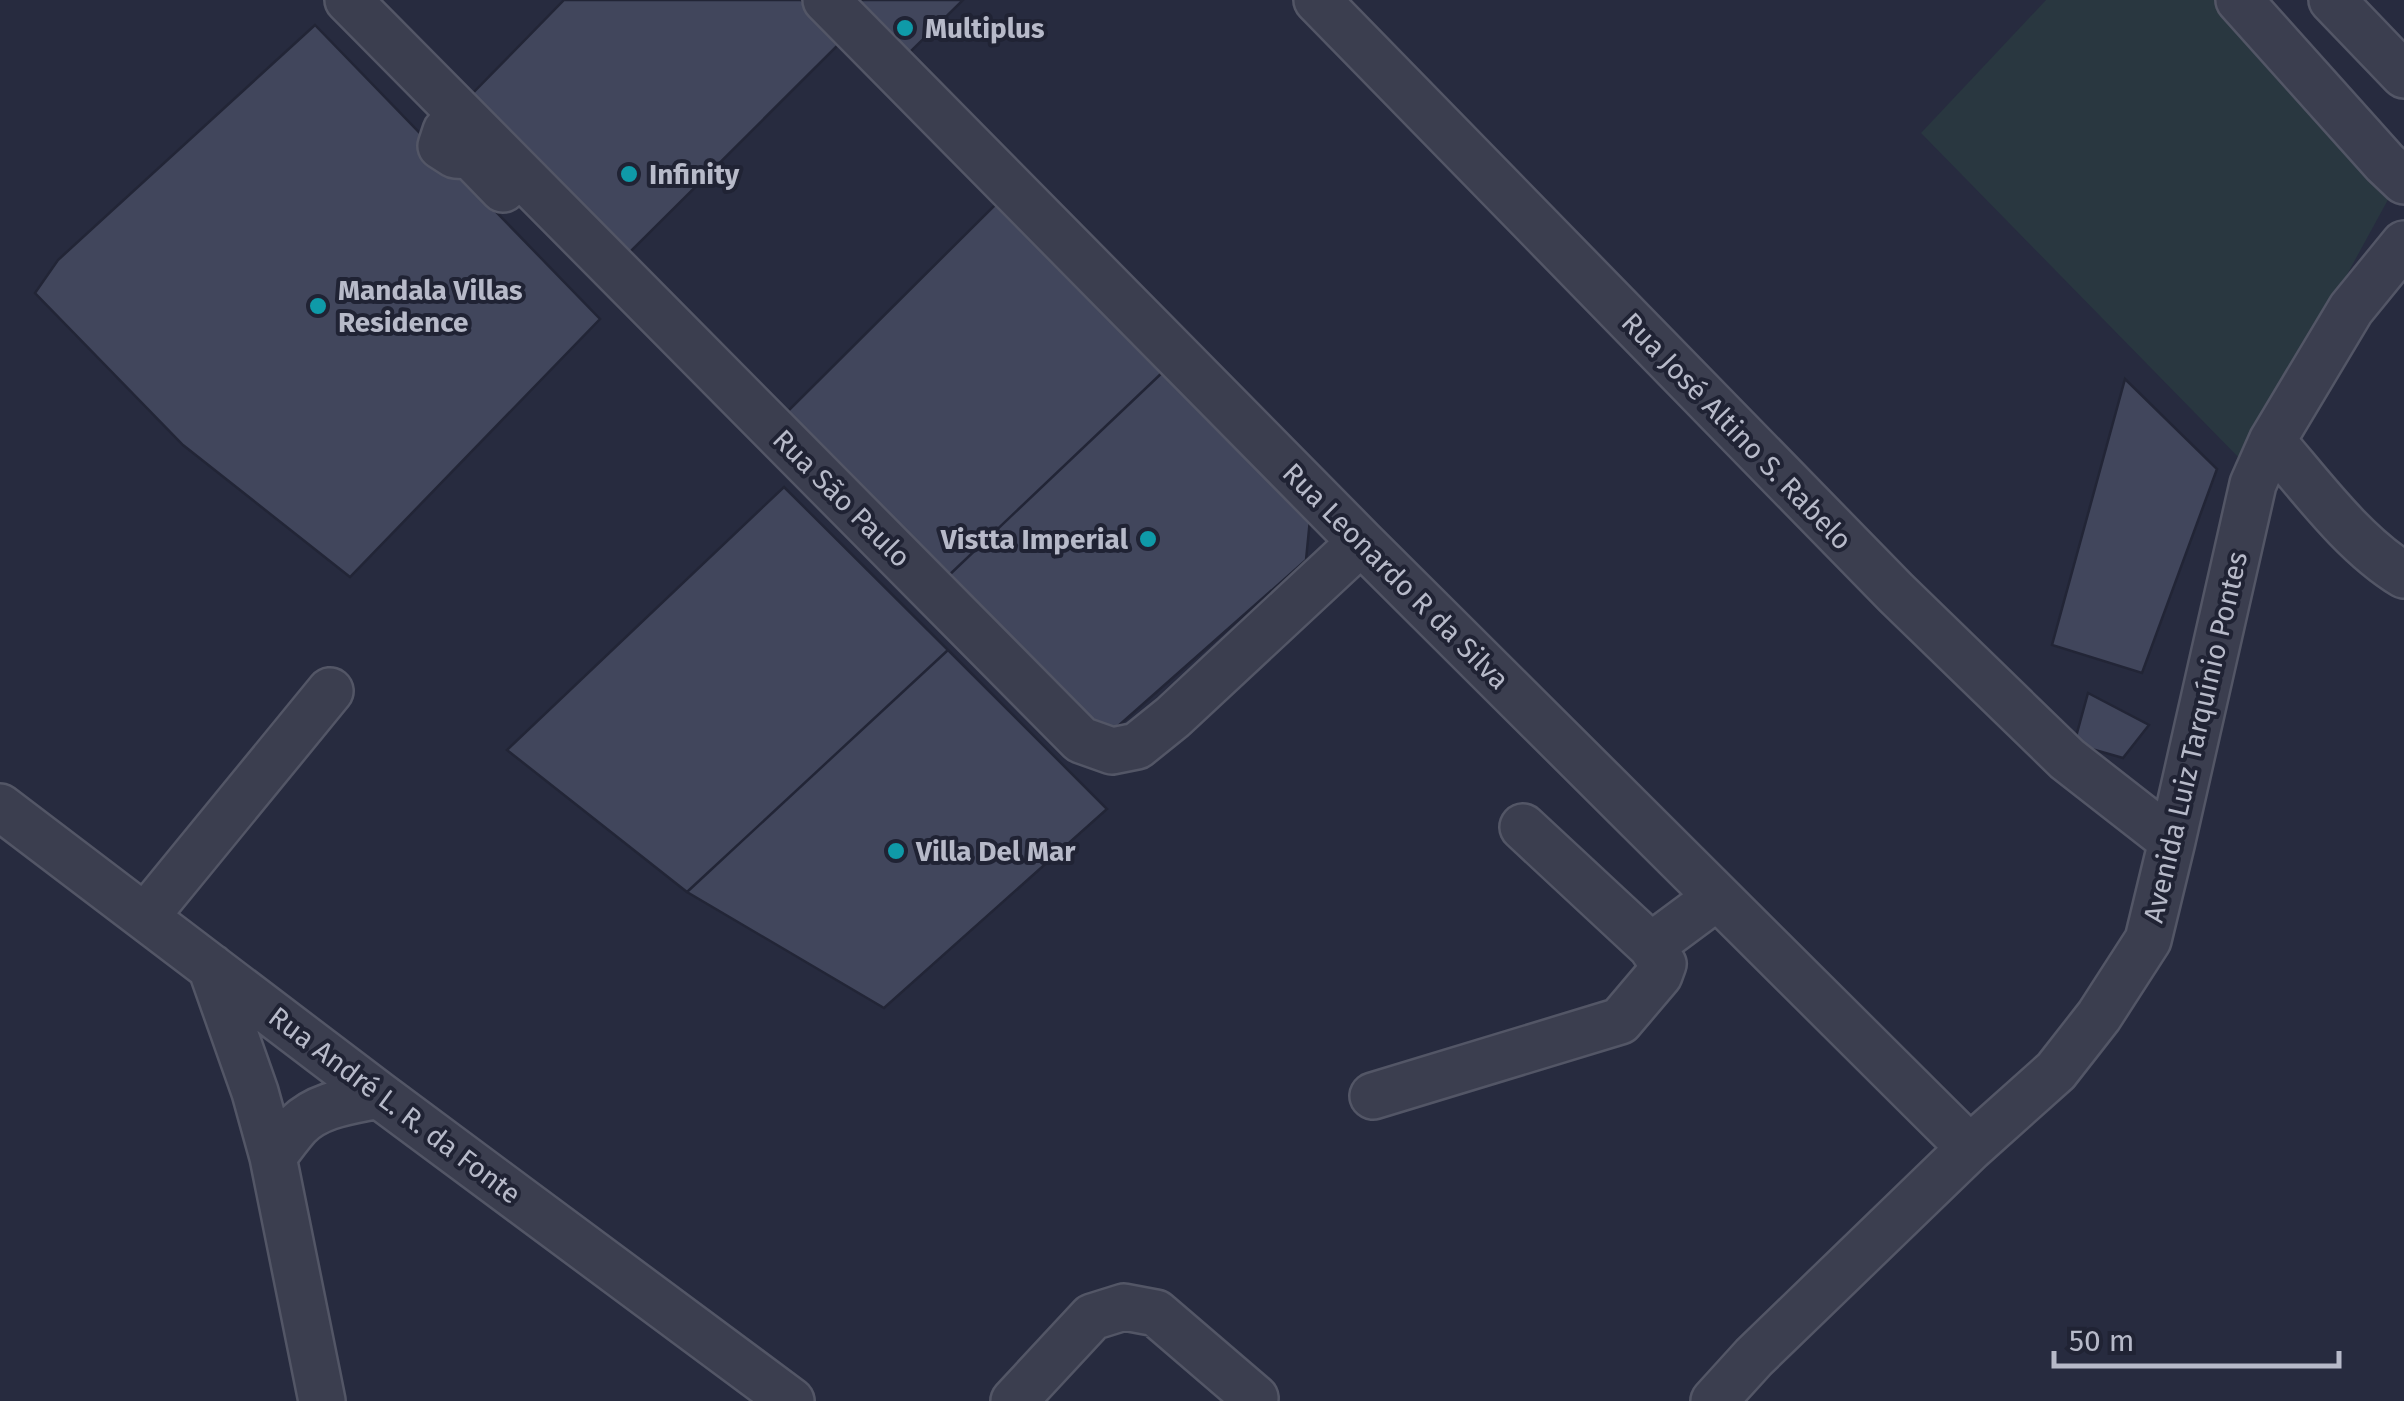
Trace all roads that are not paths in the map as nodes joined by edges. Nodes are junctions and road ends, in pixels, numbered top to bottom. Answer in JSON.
{"nodes":[{"id":1,"x":348,"y":0,"type":"edge"},
{"id":2,"x":826,"y":0,"type":"edge"},
{"id":3,"x":2239,"y":0,"type":"edge"},
{"id":4,"x":2332,"y":0,"type":"edge"},
{"id":5,"x":1318,"y":1,"type":"edge"},
{"id":6,"x":2404,"y":75,"type":"edge"},
{"id":7,"x":462,"y":115,"type":"junction"},
{"id":8,"x":2404,"y":181,"type":"edge"},
{"id":9,"x":2404,"y":244,"type":"edge"},
{"id":10,"x":586,"y":279,"type":"dead end"},
{"id":11,"x":2272,"y":442,"type":"junction"},
{"id":12,"x":1361,"y":542,"type":"junction"},
{"id":13,"x":2404,"y":575,"type":"edge"},
{"id":14,"x":330,"y":691,"type":"dead end"},
{"id":15,"x":0,"y":807,"type":"edge"},
{"id":16,"x":1523,"y":826,"type":"dead end"},
{"id":17,"x":2172,"y":841,"type":"junction"},
{"id":18,"x":1717,"y":897,"type":"junction"},
{"id":19,"x":145,"y":917,"type":"junction"},
{"id":20,"x":1651,"y":946,"type":"junction"},
{"id":21,"x":211,"y":967,"type":"junction"},
{"id":22,"x":379,"y":1095,"type":"junction"},
{"id":23,"x":1373,"y":1096,"type":"dead end"},
{"id":24,"x":1970,"y":1148,"type":"junction"},
{"id":25,"x":273,"y":1157,"type":"junction"},
{"id":26,"x":1255,"y":1398,"type":"dead end"},
{"id":27,"x":322,"y":1401,"type":"edge"},
{"id":28,"x":791,"y":1401,"type":"edge"},
{"id":29,"x":1014,"y":1401,"type":"edge"},
{"id":30,"x":1714,"y":1401,"type":"edge"}],
"edges":[{"from":1,"to":7,"type":"street","name":"Rua São Paulo"},
{"from":2,"to":12,"type":"street","name":"Rua Leonardo R da Silva"},
{"from":3,"to":8,"type":"street"},
{"from":4,"to":6,"type":"street"},
{"from":5,"to":17,"type":"street","name":"Rua José Altino S. Rabelo"},
{"from":7,"to":10,"type":"street"},
{"from":7,"to":12,"type":"street","name":"Rua São Paulo"},
{"from":9,"to":11,"type":"street","name":"Avenida Luiz Tarquínio Pontes"},
{"from":11,"to":13,"type":"street"},
{"from":11,"to":17,"type":"street","name":"Avenida Luiz Tarquínio Pontes"},
{"from":12,"to":18,"type":"street","name":"Rua Leonardo R da Silva"},
{"from":14,"to":19,"type":"street"},
{"from":15,"to":19,"type":"street","name":"Rua André L. R. da Fonte"},
{"from":16,"to":20,"type":"street"},
{"from":17,"to":24,"type":"street","name":"Avenida Luiz Tarquínio Pontes"},
{"from":18,"to":20,"type":"street"},
{"from":18,"to":24,"type":"street","name":"Rua Leonardo R da Silva"},
{"from":19,"to":21,"type":"street","name":"Rua André L. R. da Fonte"},
{"from":20,"to":23,"type":"street"},
{"from":21,"to":22,"type":"street","name":"Rua André L. R. da Fonte"},
{"from":21,"to":25,"type":"street"},
{"from":22,"to":25,"type":"street"},
{"from":22,"to":28,"type":"street","name":"Rua André L. R. da Fonte"},
{"from":24,"to":30,"type":"street","name":"Avenida Luiz Tarquínio Pontes"},
{"from":25,"to":27,"type":"street"},
{"from":26,"to":29,"type":"street"}]}
